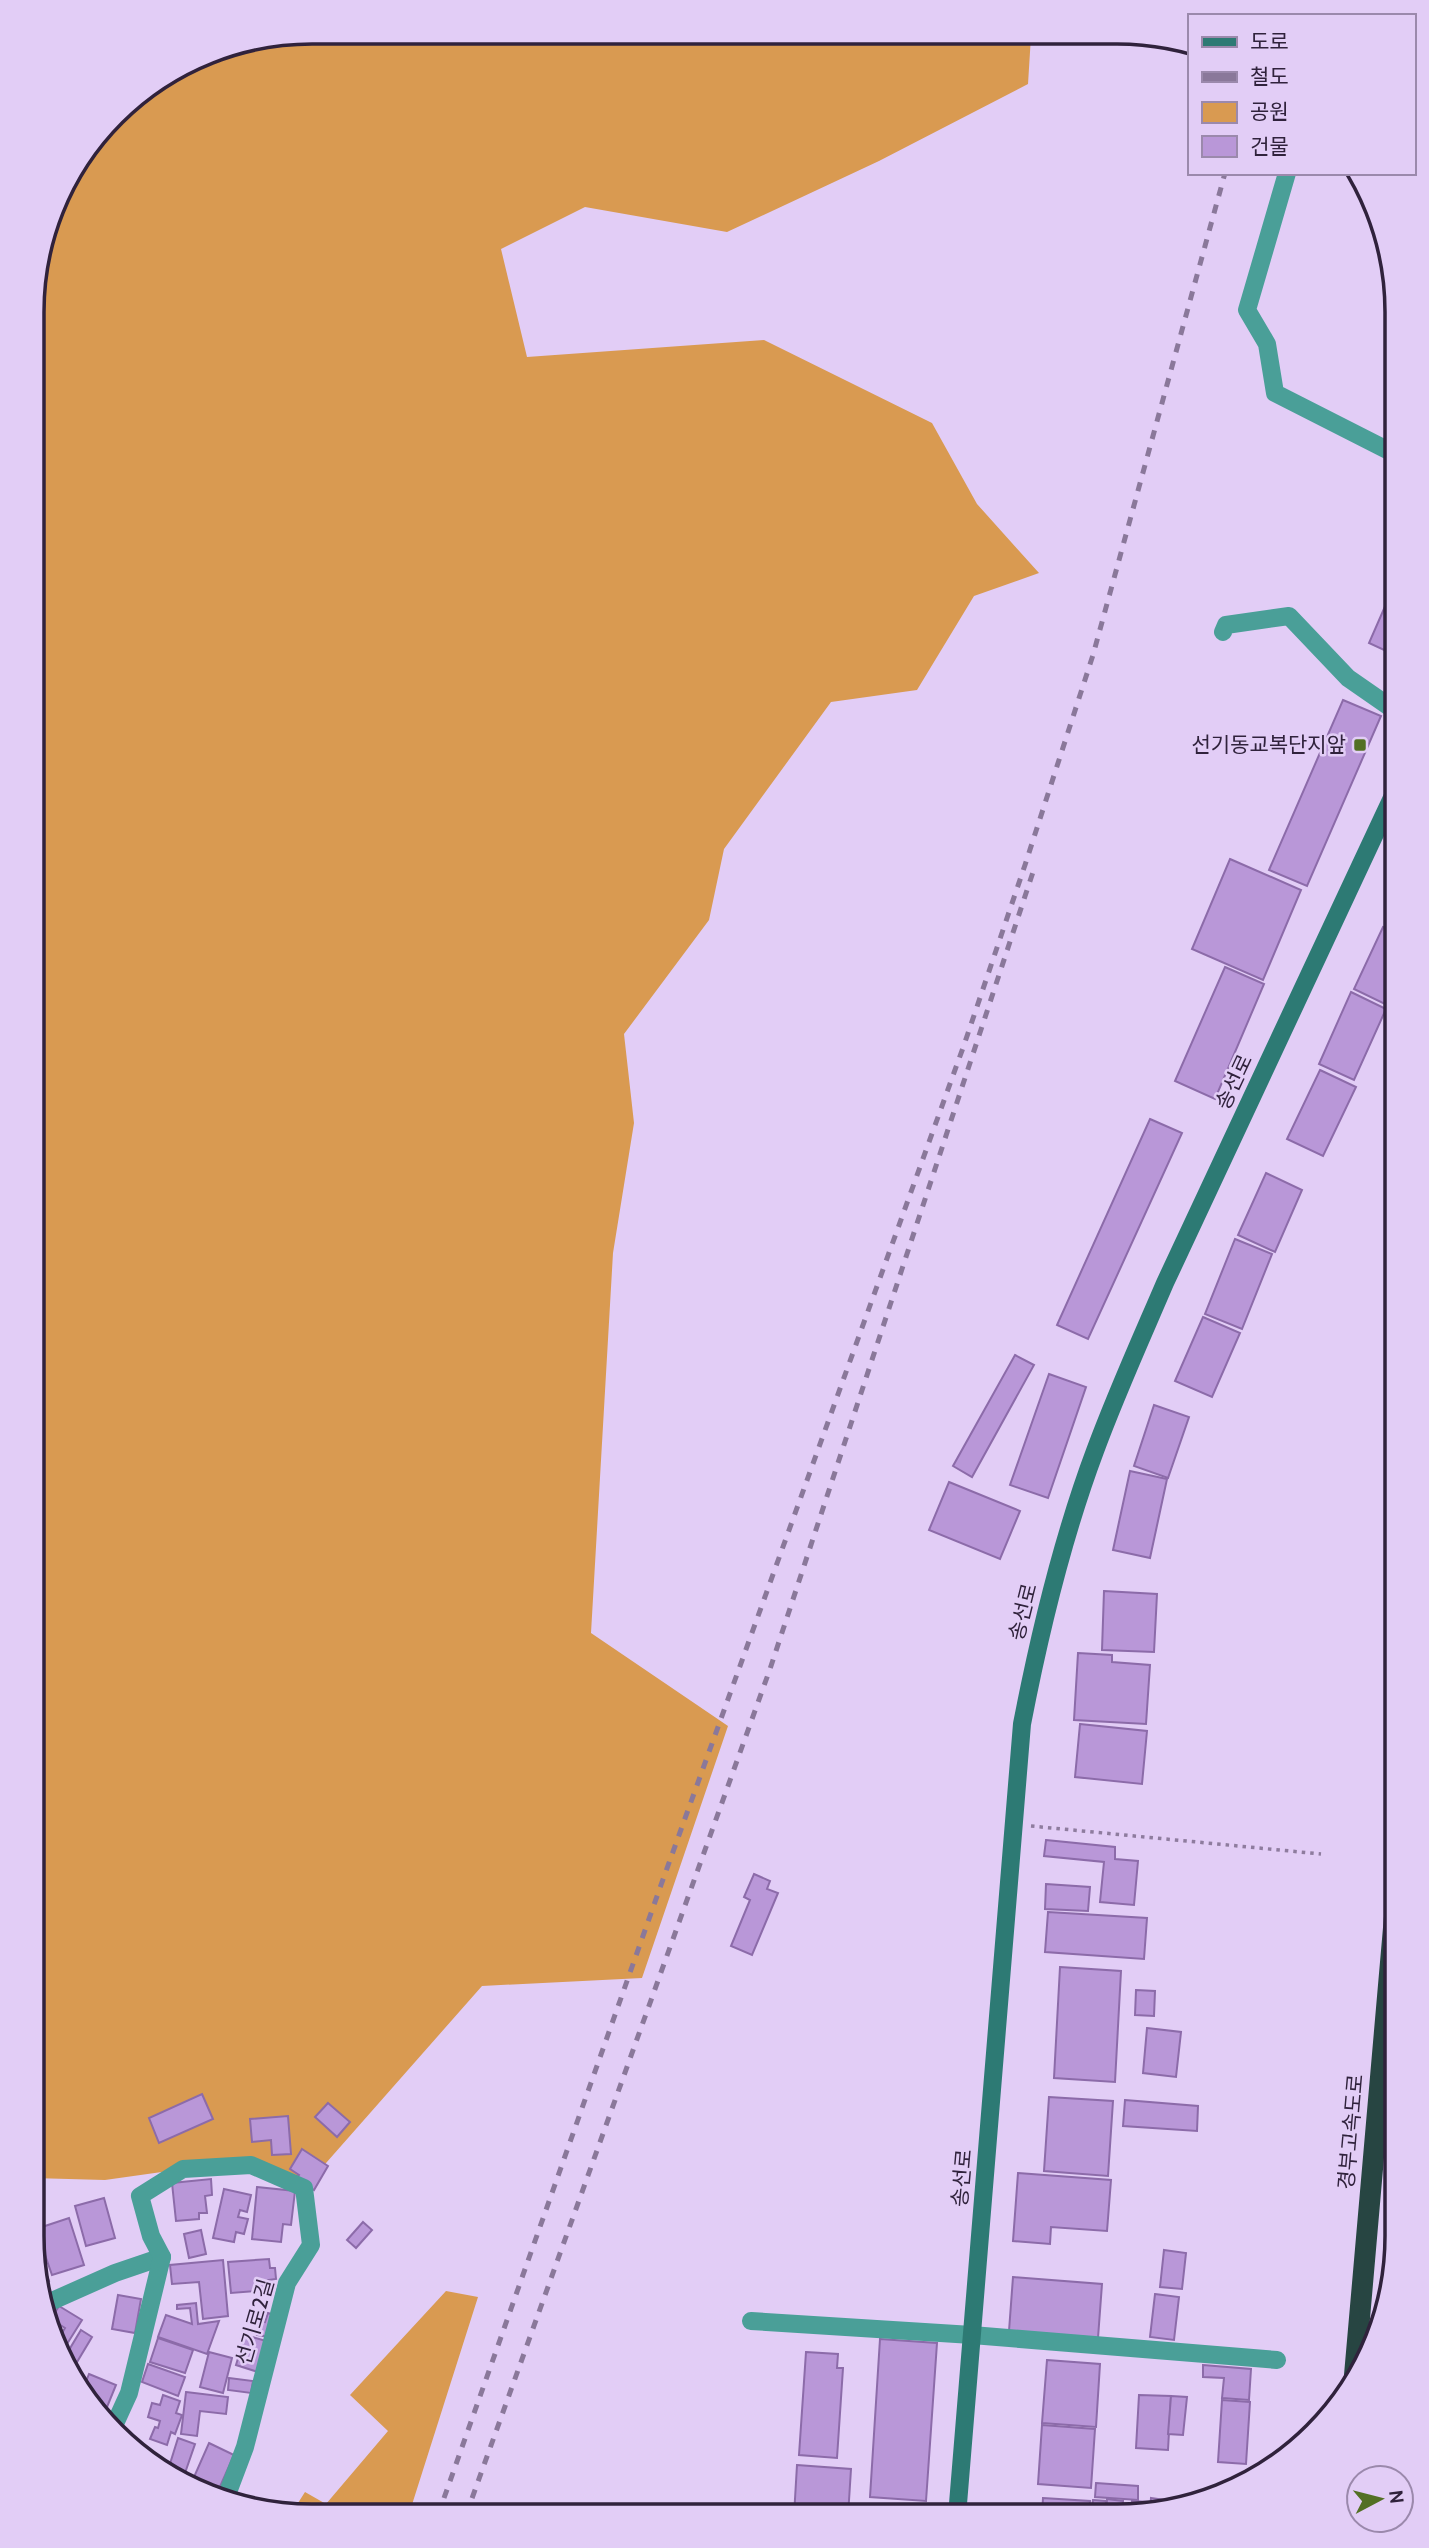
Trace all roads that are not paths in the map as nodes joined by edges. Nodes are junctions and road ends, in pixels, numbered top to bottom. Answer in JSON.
{"nodes":[{"id":1,"x":1286,"y":175,"type":"edge"},
{"id":2,"x":1385,"y":449,"type":"edge"},
{"id":3,"x":1223,"y":632,"type":"dead end"},
{"id":4,"x":1385,"y":704,"type":"edge"},
{"id":5,"x":1385,"y":813,"type":"edge"},
{"id":6,"x":1385,"y":2026,"type":"edge"},
{"id":7,"x":162,"y":2257,"type":"junction"},
{"id":8,"x":52,"y":2301,"type":"edge"},
{"id":9,"x":751,"y":2321,"type":"dead end"},
{"id":10,"x":972,"y":2335,"type":"junction"},
{"id":11,"x":1356,"y":2358,"type":"edge"},
{"id":12,"x":1277,"y":2360,"type":"dead end"},
{"id":13,"x":117,"y":2420,"type":"edge"},
{"id":14,"x":228,"y":2491,"type":"edge"},
{"id":15,"x":958,"y":2504,"type":"edge"}],
"edges":[{"from":1,"to":2,"type":"street"},
{"from":3,"to":4,"type":"street"},
{"from":5,"to":10,"type":"main road","name":"송선로"},
{"from":6,"to":11,"type":"highway","name":"경부고속도로"},
{"from":7,"to":8,"type":"street"},
{"from":7,"to":13,"type":"street"},
{"from":7,"to":14,"type":"street","name":"선기로2길"},
{"from":9,"to":10,"type":"street"},
{"from":10,"to":12,"type":"street"},
{"from":10,"to":15,"type":"main road","name":"송선로"}]}
